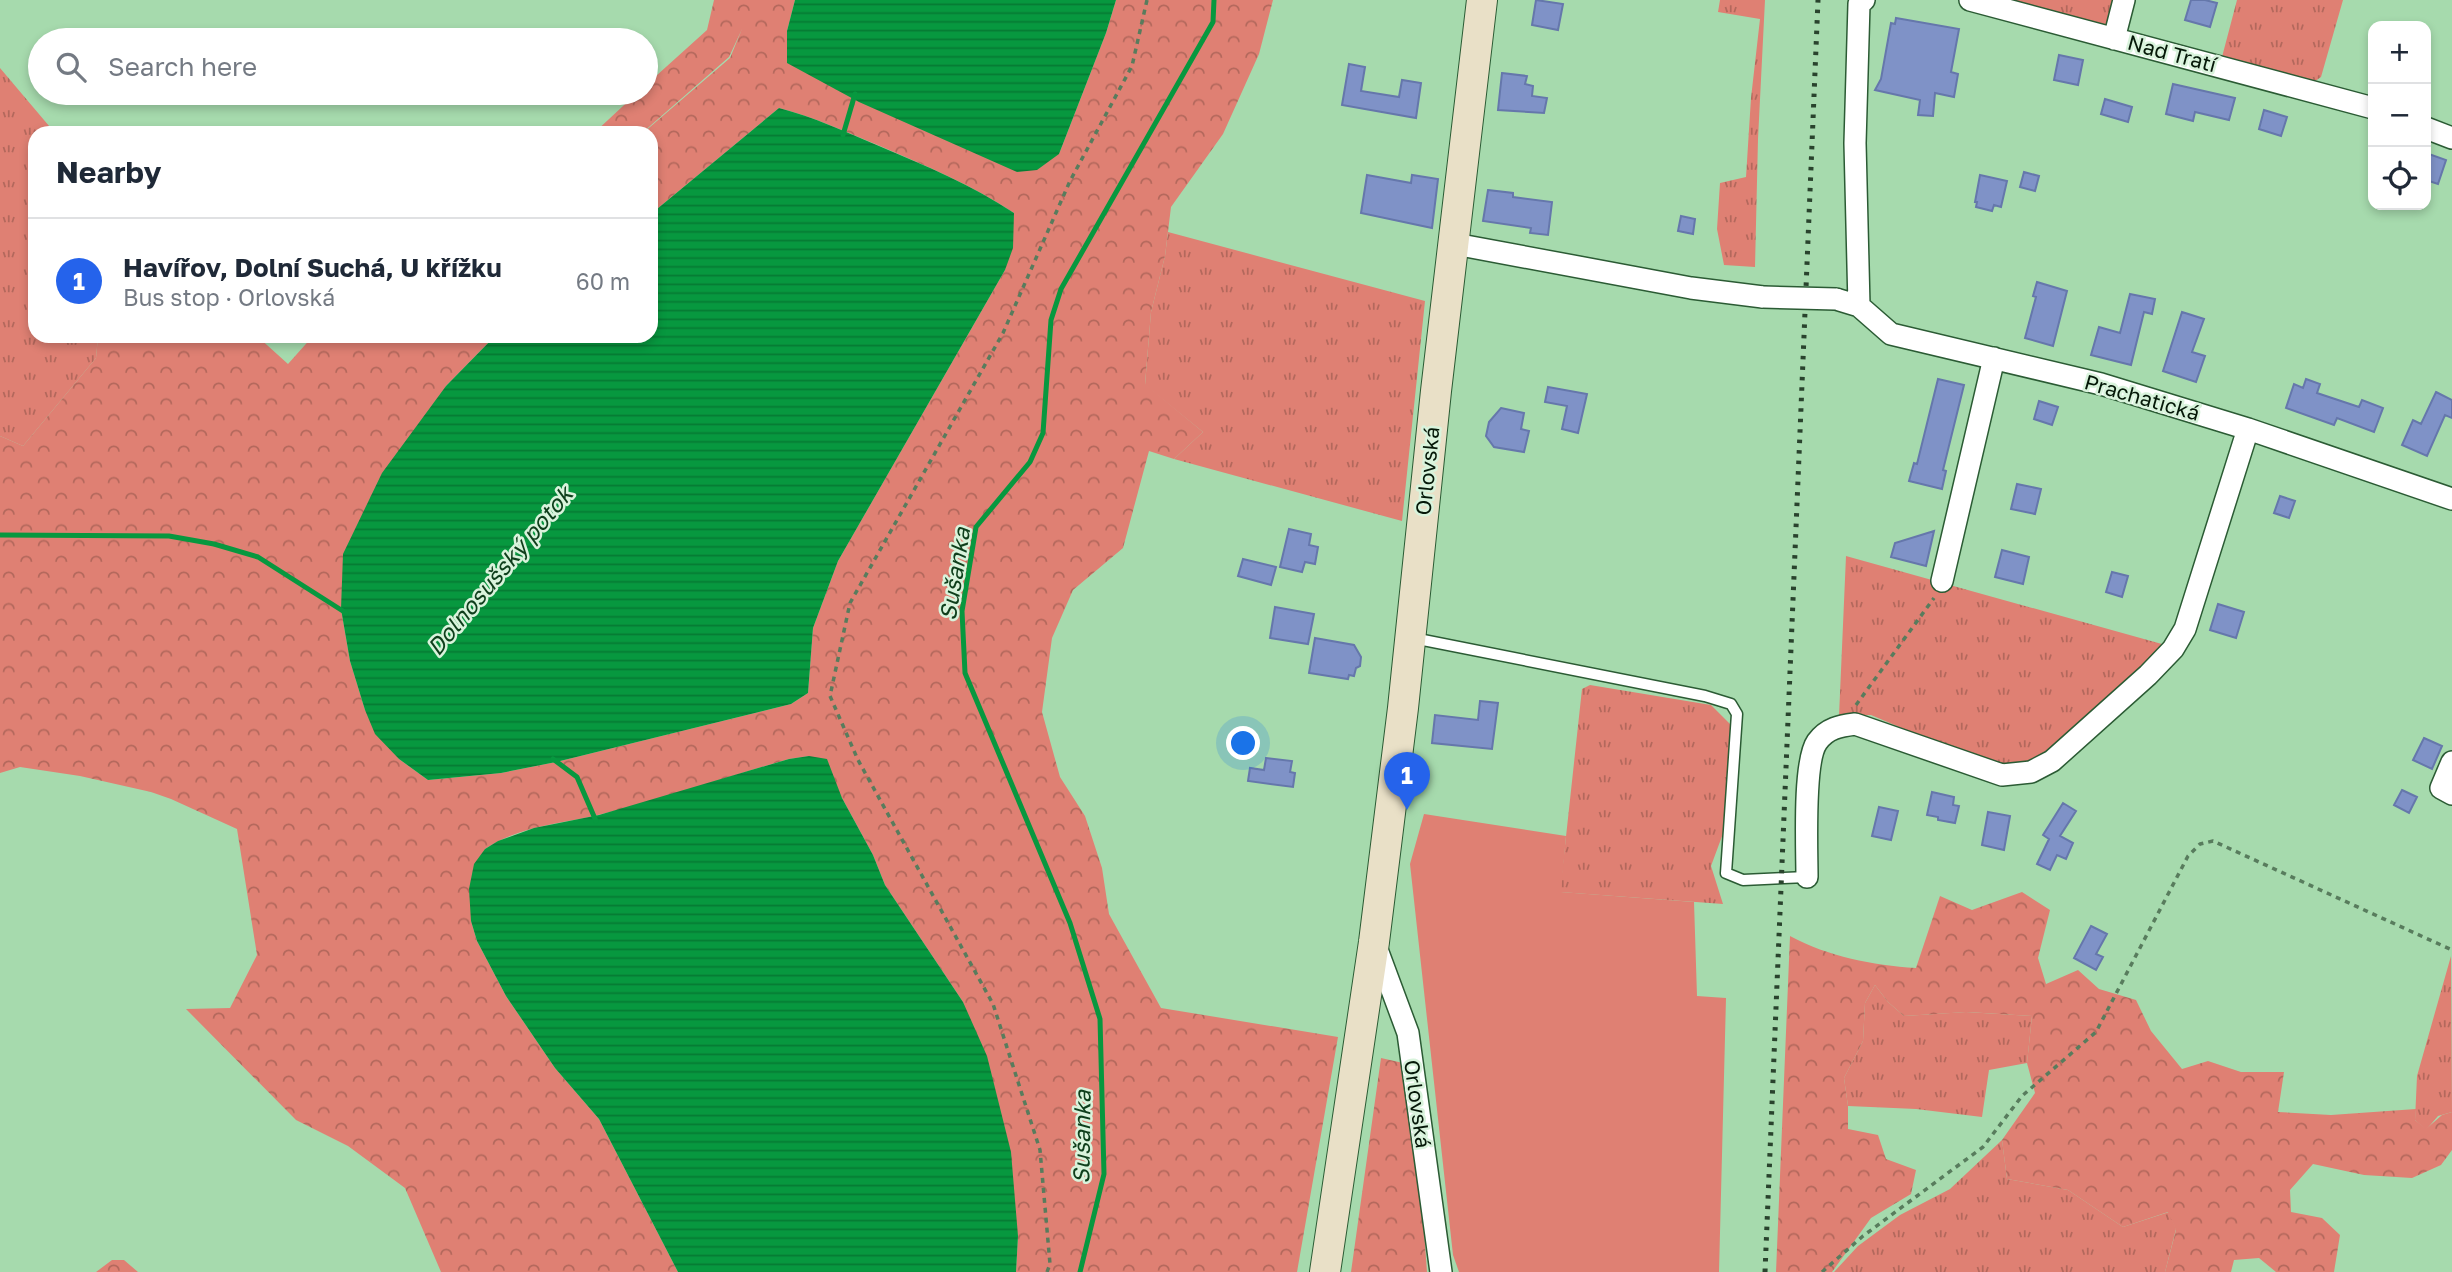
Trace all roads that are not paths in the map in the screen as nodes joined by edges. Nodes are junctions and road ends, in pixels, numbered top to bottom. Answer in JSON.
{"nodes":[{"id":1,"x":1482,"y":0,"type":"edge"},
{"id":2,"x":1864,"y":0,"type":"edge"},
{"id":3,"x":1970,"y":0,"type":"edge"},
{"id":4,"x":2124,"y":0,"type":"edge"},
{"id":5,"x":2114,"y":38,"type":"junction"},
{"id":6,"x":2368,"y":107,"type":"edge"},
{"id":7,"x":2431,"y":130,"type":"edge"},
{"id":8,"x":2452,"y":138,"type":"edge"},
{"id":9,"x":1455,"y":244,"type":"junction"},
{"id":10,"x":1859,"y":306,"type":"junction"},
{"id":11,"x":1994,"y":358,"type":"junction"},
{"id":12,"x":2248,"y":429,"type":"junction"},
{"id":13,"x":2452,"y":499,"type":"edge"},
{"id":14,"x":1942,"y":581,"type":"road end"},
{"id":15,"x":1410,"y":638,"type":"junction"},
{"id":16,"x":2452,"y":762,"type":"edge"},
{"id":17,"x":2452,"y":794,"type":"edge"},
{"id":18,"x":1807,"y":877,"type":"joint"},
{"id":19,"x":1374,"y":942,"type":"junction"},
{"id":20,"x":1325,"y":1272,"type":"edge"},
{"id":21,"x":1441,"y":1272,"type":"edge"}],
"edges":[{"from":1,"to":9,"type":"main road","name":"Orlovská"},
{"from":2,"to":10,"type":"street"},
{"from":3,"to":5,"type":"street","name":"Nad Tratí"},
{"from":4,"to":5,"type":"street"},
{"from":5,"to":6,"type":"street","name":"Nad Tratí"},
{"from":7,"to":8,"type":"street"},
{"from":9,"to":10,"type":"street","name":"Prachatická","bridge":true},
{"from":9,"to":15,"type":"main road","name":"Orlovská"},
{"from":10,"to":11,"type":"street","name":"Prachatická"},
{"from":11,"to":12,"type":"street","name":"Prachatická"},
{"from":11,"to":14,"type":"street"},
{"from":12,"to":13,"type":"street","name":"Prachatická"},
{"from":12,"to":18,"type":"street"},
{"from":15,"to":18,"type":"lane"},
{"from":15,"to":19,"type":"main road","name":"Orlovská"},
{"from":16,"to":17,"type":"street"},
{"from":19,"to":20,"type":"main road","name":"Orlovská"},
{"from":19,"to":21,"type":"street","name":"Orlovská"}]}
